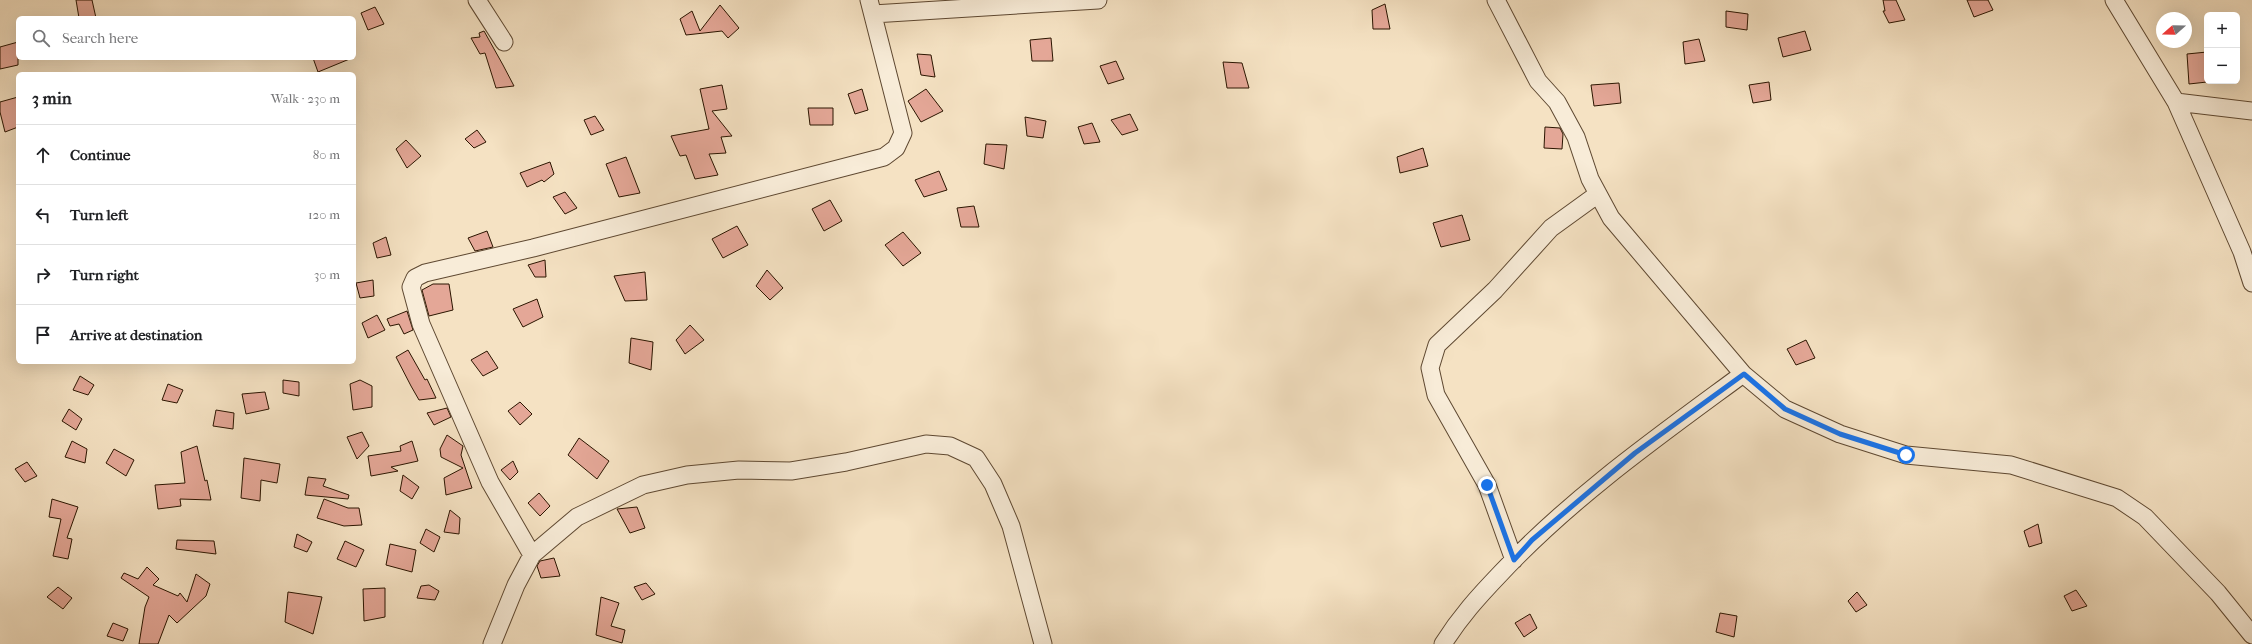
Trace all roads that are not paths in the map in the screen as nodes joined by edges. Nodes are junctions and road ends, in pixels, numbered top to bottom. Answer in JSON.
{"nodes":[{"id":1,"x":477,"y":0,"type":"edge"},
{"id":2,"x":1098,"y":0,"type":"edge"},
{"id":3,"x":1496,"y":0,"type":"edge"},
{"id":4,"x":2114,"y":0,"type":"edge"},
{"id":5,"x":871,"y":7,"type":"edge"},
{"id":6,"x":504,"y":42,"type":"dead end"},
{"id":7,"x":2176,"y":102,"type":"junction"},
{"id":8,"x":2252,"y":111,"type":"edge"},
{"id":9,"x":1598,"y":194,"type":"junction"},
{"id":10,"x":2252,"y":283,"type":"edge"},
{"id":11,"x":1744,"y":374,"type":"junction"},
{"id":12,"x":532,"y":555,"type":"junction"},
{"id":13,"x":1514,"y":560,"type":"junction"},
{"id":14,"x":2252,"y":635,"type":"edge"},
{"id":15,"x":492,"y":644,"type":"edge"},
{"id":16,"x":1043,"y":644,"type":"edge"},
{"id":17,"x":1443,"y":644,"type":"edge"}],
"edges":[{"from":1,"to":6,"type":"street"},
{"from":2,"to":5,"type":"street"},
{"from":3,"to":9,"type":"street"},
{"from":4,"to":7,"type":"street"},
{"from":5,"to":12,"type":"street"},
{"from":7,"to":8,"type":"street"},
{"from":7,"to":10,"type":"street"},
{"from":9,"to":11,"type":"street"},
{"from":9,"to":13,"type":"street"},
{"from":11,"to":13,"type":"street"},
{"from":11,"to":14,"type":"street"},
{"from":12,"to":15,"type":"street"},
{"from":12,"to":16,"type":"street"},
{"from":13,"to":17,"type":"street"}]}
